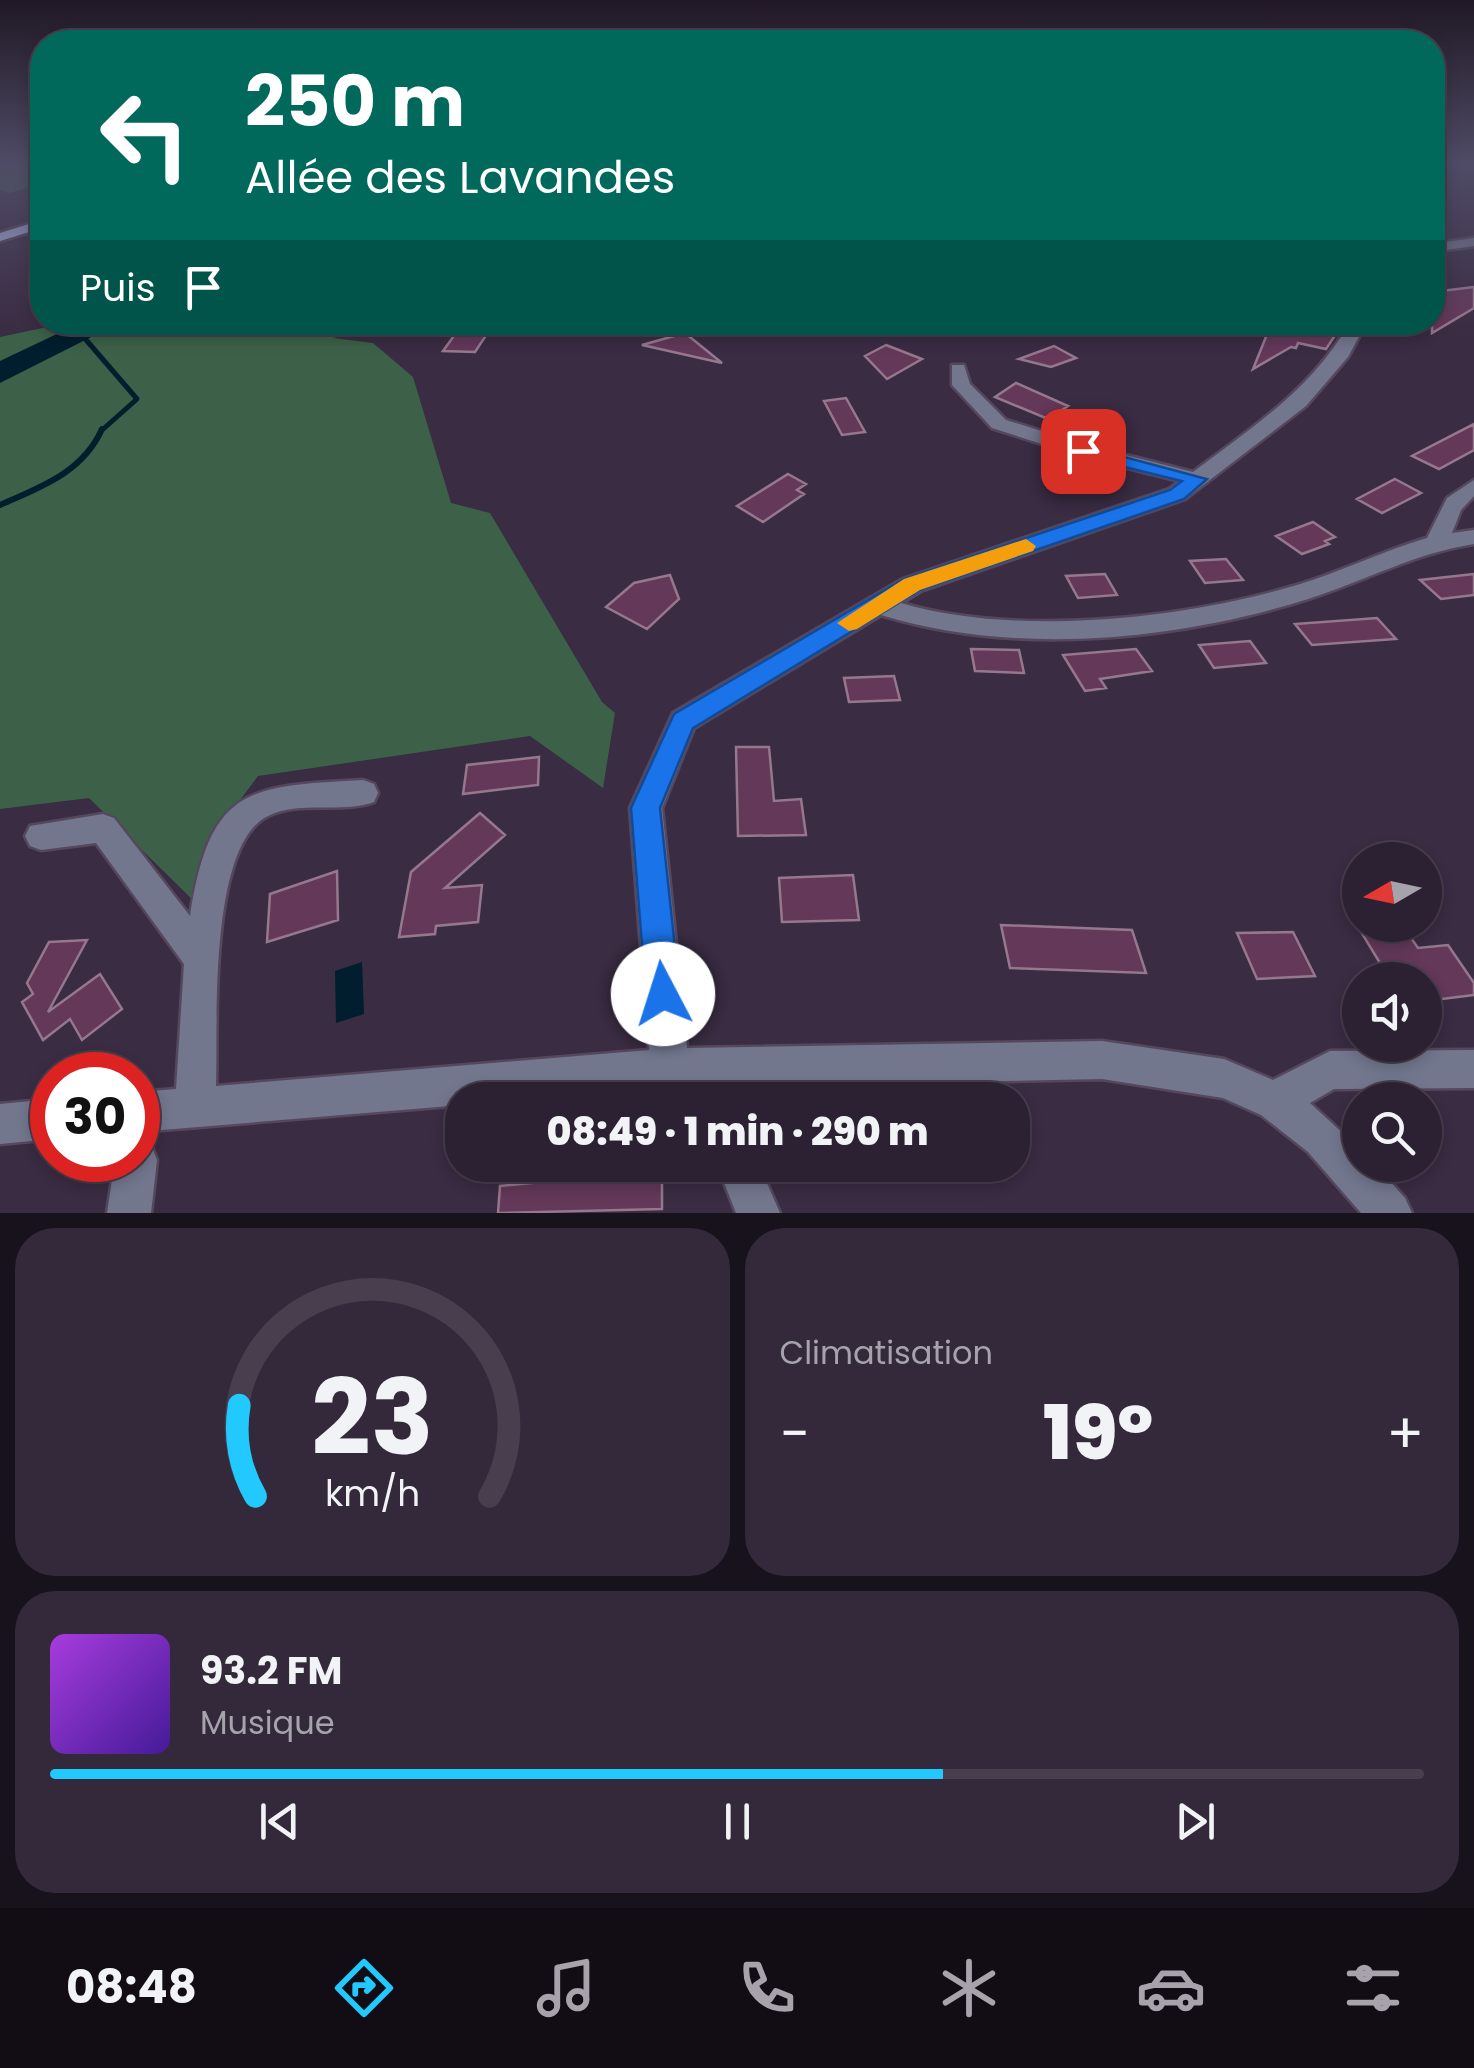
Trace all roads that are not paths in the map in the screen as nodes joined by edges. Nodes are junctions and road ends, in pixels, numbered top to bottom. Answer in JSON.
{"nodes":[{"id":1,"x":30,"y":228,"type":"edge"},
{"id":2,"x":0,"y":237,"type":"edge"},
{"id":3,"x":1445,"y":241,"type":"edge"},
{"id":4,"x":1474,"y":242,"type":"edge"},
{"id":5,"x":1456,"y":244,"type":"junction"},
{"id":6,"x":1445,"y":246,"type":"edge"},
{"id":7,"x":1352,"y":335,"type":"edge"},
{"id":8,"x":958,"y":370,"type":"dead end"},
{"id":9,"x":1198,"y":479,"type":"junction"},
{"id":10,"x":1474,"y":486,"type":"edge"},
{"id":11,"x":1474,"y":537,"type":"edge"},
{"id":12,"x":1438,"y":540,"type":"junction"},
{"id":13,"x":878,"y":605,"type":"junction"},
{"id":14,"x":363,"y":793,"type":"dead end"},
{"id":15,"x":41,"y":836,"type":"dead end"},
{"id":16,"x":202,"y":959,"type":"junction"},
{"id":17,"x":670,"y":1068,"type":"junction"},
{"id":18,"x":1474,"y":1069,"type":"edge"},
{"id":19,"x":724,"y":1082,"type":"edge"},
{"id":20,"x":744,"y":1082,"type":"edge"},
{"id":21,"x":1275,"y":1101,"type":"junction"},
{"id":22,"x":195,"y":1108,"type":"junction"},
{"id":23,"x":160,"y":1118,"type":"edge"},
{"id":24,"x":30,"y":1121,"type":"edge"},
{"id":25,"x":0,"y":1124,"type":"edge"},
{"id":26,"x":133,"y":1182,"type":"edge"},
{"id":27,"x":745,"y":1182,"type":"edge"},
{"id":28,"x":128,"y":1213,"type":"edge"},
{"id":29,"x":758,"y":1213,"type":"edge"},
{"id":30,"x":1390,"y":1213,"type":"edge"}],
"edges":[{"from":1,"to":2,"type":"main road"},
{"from":3,"to":5,"type":"street"},
{"from":4,"to":5,"type":"street"},
{"from":5,"to":6,"type":"street"},
{"from":7,"to":9,"type":"street"},
{"from":8,"to":9,"type":"street"},
{"from":9,"to":13,"type":"street"},
{"from":10,"to":12,"type":"street"},
{"from":11,"to":12,"type":"street"},
{"from":12,"to":13,"type":"street"},
{"from":13,"to":17,"type":"street"},
{"from":14,"to":16,"type":"street"},
{"from":15,"to":16,"type":"street"},
{"from":16,"to":22,"type":"street"},
{"from":17,"to":19,"type":"street"},
{"from":17,"to":22,"type":"street"},
{"from":18,"to":21,"type":"street"},
{"from":20,"to":21,"type":"street"},
{"from":21,"to":30,"type":"street"},
{"from":22,"to":23,"type":"street"},
{"from":24,"to":25,"type":"street"},
{"from":26,"to":28,"type":"street"},
{"from":27,"to":29,"type":"street"}]}
